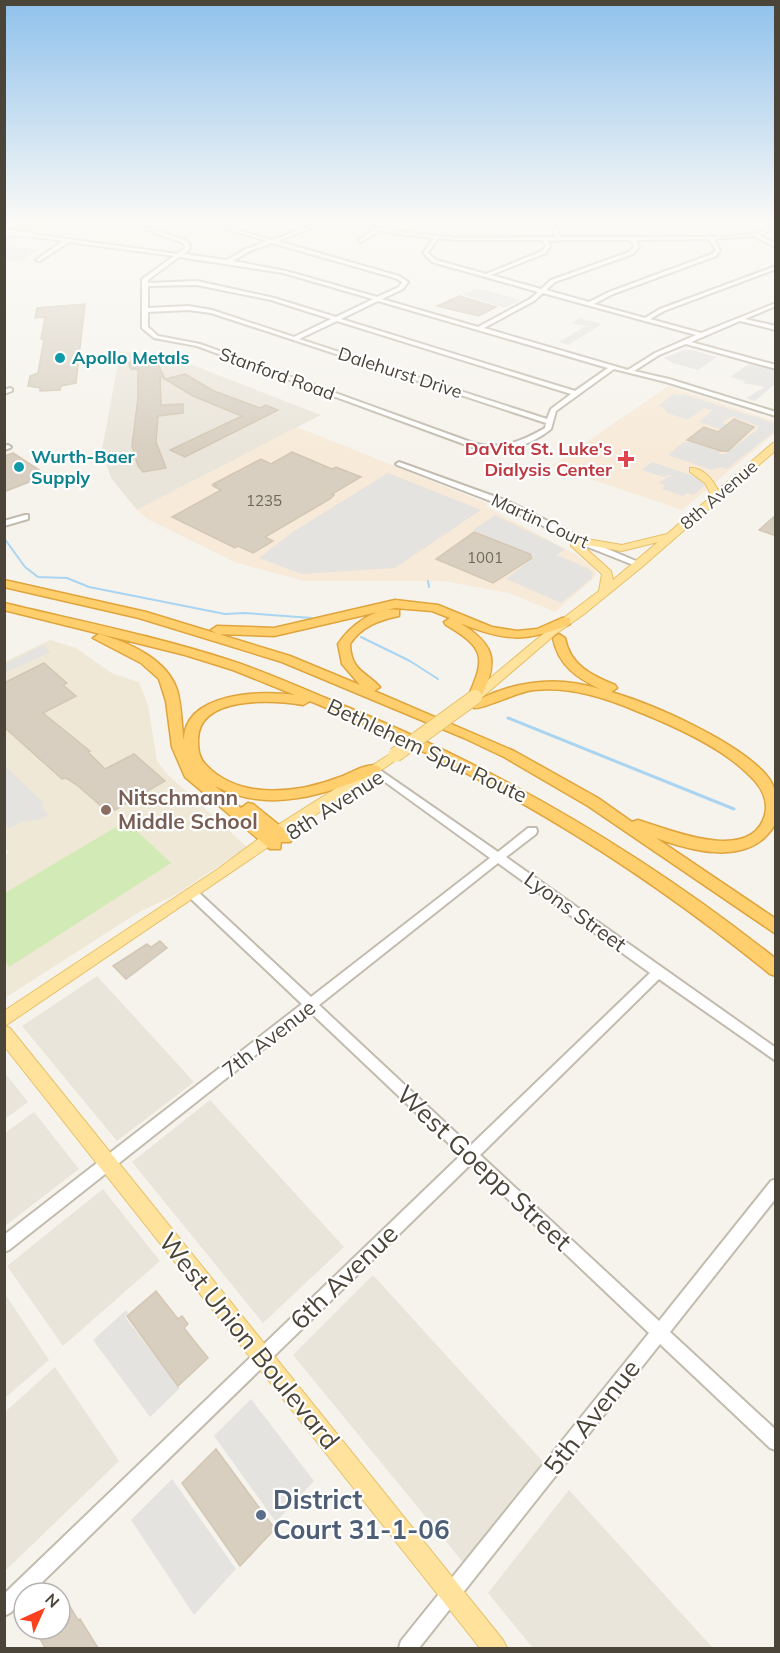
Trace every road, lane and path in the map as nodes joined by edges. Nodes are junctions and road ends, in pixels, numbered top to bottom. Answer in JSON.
{"nodes":[{"id":1,"x":145,"y":299,"type":"edge"},
{"id":2,"x":272,"y":299,"type":"edge"},
{"id":3,"x":376,"y":299,"type":"edge"},
{"id":4,"x":382,"y":299,"type":"edge"},
{"id":5,"x":533,"y":299,"type":"edge"},
{"id":6,"x":573,"y":299,"type":"edge"},
{"id":7,"x":599,"y":299,"type":"edge"},
{"id":8,"x":691,"y":299,"type":"edge"},
{"id":9,"x":776,"y":303,"type":"edge"},
{"id":10,"x":590,"y":304,"type":"junction"},
{"id":11,"x":145,"y":310,"type":"junction"},
{"id":12,"x":336,"y":319,"type":"junction"},
{"id":13,"x":647,"y":319,"type":"junction"},
{"id":14,"x":739,"y":319,"type":"junction"},
{"id":15,"x":480,"y":328,"type":"junction"},
{"id":16,"x":776,"y":328,"type":"edge"},
{"id":17,"x":701,"y":335,"type":"junction"},
{"id":18,"x":294,"y":339,"type":"junction"},
{"id":19,"x":685,"y":342,"type":"junction"},
{"id":20,"x":613,"y":367,"type":"junction"},
{"id":21,"x":776,"y":367,"type":"edge"},
{"id":22,"x":629,"y":372,"type":"junction"},
{"id":23,"x":575,"y":393,"type":"junction"},
{"id":24,"x":776,"y":416,"type":"edge"},
{"id":25,"x":549,"y":422,"type":"junction"},
{"id":26,"x":776,"y":446,"type":"edge"},
{"id":27,"x":399,"y":464,"type":"dead end"},
{"id":28,"x":693,"y":470,"type":"dead end"},
{"id":29,"x":717,"y":497,"type":"junction"},
{"id":30,"x":25,"y":517,"type":"dead end"},
{"id":31,"x":5,"y":524,"type":"edge"},
{"id":32,"x":673,"y":536,"type":"junction"},
{"id":33,"x":578,"y":543,"type":"junction"},
{"id":34,"x":636,"y":567,"type":"junction"},
{"id":35,"x":4,"y":583,"type":"edge"},
{"id":36,"x":604,"y":593,"type":"junction"},
{"id":37,"x":4,"y":607,"type":"edge"},
{"id":38,"x":142,"y":615,"type":"junction"},
{"id":39,"x":559,"y":629,"type":"junction"},
{"id":40,"x":477,"y":701,"type":"junction"},
{"id":41,"x":470,"y":735,"type":"junction"},
{"id":42,"x":467,"y":764,"type":"junction"},
{"id":43,"x":378,"y":771,"type":"junction"},
{"id":44,"x":212,"y":778,"type":"junction"},
{"id":45,"x":776,"y":781,"type":"edge"},
{"id":46,"x":593,"y":802,"type":"junction"},
{"id":47,"x":532,"y":831,"type":"dead end"},
{"id":48,"x":277,"y":838,"type":"junction"},
{"id":49,"x":499,"y":857,"type":"junction"},
{"id":50,"x":192,"y":893,"type":"junction"},
{"id":51,"x":776,"y":928,"type":"edge"},
{"id":52,"x":776,"y":969,"type":"edge"},
{"id":53,"x":658,"y":973,"type":"junction"},
{"id":54,"x":311,"y":1005,"type":"junction"},
{"id":55,"x":4,"y":1020,"type":"edge"},
{"id":56,"x":4,"y":1033,"type":"edge"},
{"id":57,"x":776,"y":1056,"type":"edge"},
{"id":58,"x":470,"y":1155,"type":"junction"},
{"id":59,"x":108,"y":1164,"type":"junction"},
{"id":60,"x":776,"y":1186,"type":"edge"},
{"id":61,"x":4,"y":1245,"type":"edge"},
{"id":62,"x":659,"y":1332,"type":"junction"},
{"id":63,"x":262,"y":1357,"type":"junction"},
{"id":64,"x":776,"y":1442,"type":"edge"},
{"id":65,"x":452,"y":1594,"type":"junction"},
{"id":66,"x":4,"y":1607,"type":"edge"},
{"id":67,"x":408,"y":1648,"type":"edge"},
{"id":68,"x":495,"y":1648,"type":"edge"}],
"edges":[{"from":1,"to":11,"type":"street","name":"Stanford Road"},
{"from":2,"to":12,"type":"street"},
{"from":3,"to":12,"type":"street"},
{"from":4,"to":15,"type":"street"},
{"from":5,"to":15,"type":"street"},
{"from":6,"to":10,"type":"street"},
{"from":7,"to":10,"type":"street"},
{"from":8,"to":13,"type":"street"},
{"from":9,"to":14,"type":"street"},
{"from":10,"to":13,"type":"street"},
{"from":11,"to":18,"type":"street","name":"Dalehurst Drive"},
{"from":11,"to":25,"type":"street","name":"Stanford Road"},
{"from":12,"to":18,"type":"street"},
{"from":12,"to":23,"type":"street"},
{"from":13,"to":17,"type":"street"},
{"from":14,"to":16,"type":"street"},
{"from":14,"to":17,"type":"street"},
{"from":15,"to":20,"type":"street"},
{"from":17,"to":19,"type":"street"},
{"from":18,"to":25,"type":"street","name":"Dalehurst Drive"},
{"from":19,"to":21,"type":"street"},
{"from":19,"to":22,"type":"street"},
{"from":20,"to":22,"type":"street"},
{"from":20,"to":23,"type":"street"},
{"from":22,"to":24,"type":"street"},
{"from":23,"to":25,"type":"street"},
{"from":26,"to":29,"type":"main road","name":"8th Avenue"},
{"from":27,"to":33,"type":"street","name":"Martin Court"},
{"from":28,"to":29,"type":"main road"},
{"from":29,"to":32,"type":"main road","name":"8th Avenue"},
{"from":30,"to":31,"type":"street"},
{"from":32,"to":33,"type":"main road"},
{"from":32,"to":34,"type":"main road","name":"8th Avenue"},
{"from":33,"to":34,"type":"street","name":"Martin Court"},
{"from":33,"to":36,"type":"main road"},
{"from":34,"to":36,"type":"main road","name":"8th Avenue"},
{"from":35,"to":38,"type":"highway","name":"Bethlehem Spur Route"},
{"from":36,"to":39,"type":"main road","name":"8th Avenue"},
{"from":37,"to":42,"type":"highway","name":"Bethlehem Spur Route"},
{"from":37,"to":48,"type":"highway"},
{"from":38,"to":39,"type":"highway"},
{"from":38,"to":41,"type":"highway","name":"Bethlehem Spur Route"},
{"from":39,"to":40,"type":"main road","name":"8th Avenue"},
{"from":39,"to":45,"type":"highway"},
{"from":40,"to":41,"type":"highway"},
{"from":40,"to":43,"type":"main road","name":"8th Avenue"},
{"from":40,"to":46,"type":"highway"},
{"from":41,"to":46,"type":"highway","name":"Bethlehem Spur Route"},
{"from":42,"to":44,"type":"highway"},
{"from":42,"to":52,"type":"highway","name":"Bethlehem Spur Route"},
{"from":43,"to":44,"type":"highway"},
{"from":43,"to":48,"type":"main road","name":"8th Avenue"},
{"from":43,"to":49,"type":"street","name":"Lyons Street"},
{"from":44,"to":48,"type":"highway"},
{"from":46,"to":51,"type":"highway","name":"Bethlehem Spur Route"},
{"from":47,"to":49,"type":"street","name":"7th Avenue"},
{"from":48,"to":50,"type":"main road","name":"8th Avenue"},
{"from":49,"to":53,"type":"street","name":"Lyons Street"},
{"from":49,"to":54,"type":"street","name":"7th Avenue"},
{"from":50,"to":54,"type":"street","name":"West Goepp Street"},
{"from":50,"to":55,"type":"main road","name":"8th Avenue"},
{"from":53,"to":57,"type":"street","name":"Lyons Street"},
{"from":53,"to":58,"type":"street","name":"6th Avenue"},
{"from":54,"to":58,"type":"street","name":"West Goepp Street"},
{"from":54,"to":59,"type":"street","name":"7th Avenue"},
{"from":56,"to":59,"type":"main road","name":"West Union Boulevard"},
{"from":58,"to":62,"type":"street","name":"West Goepp Street"},
{"from":58,"to":63,"type":"street","name":"6th Avenue"},
{"from":59,"to":61,"type":"street","name":"7th Avenue"},
{"from":59,"to":63,"type":"main road","name":"West Union Boulevard"},
{"from":60,"to":62,"type":"street","name":"5th Avenue"},
{"from":62,"to":64,"type":"street","name":"West Goepp Street"},
{"from":62,"to":65,"type":"street","name":"5th Avenue"},
{"from":63,"to":65,"type":"main road","name":"West Union Boulevard"},
{"from":63,"to":66,"type":"street","name":"6th Avenue"},
{"from":65,"to":67,"type":"street","name":"5th Avenue"},
{"from":65,"to":68,"type":"main road","name":"West Union Boulevard"}]}
